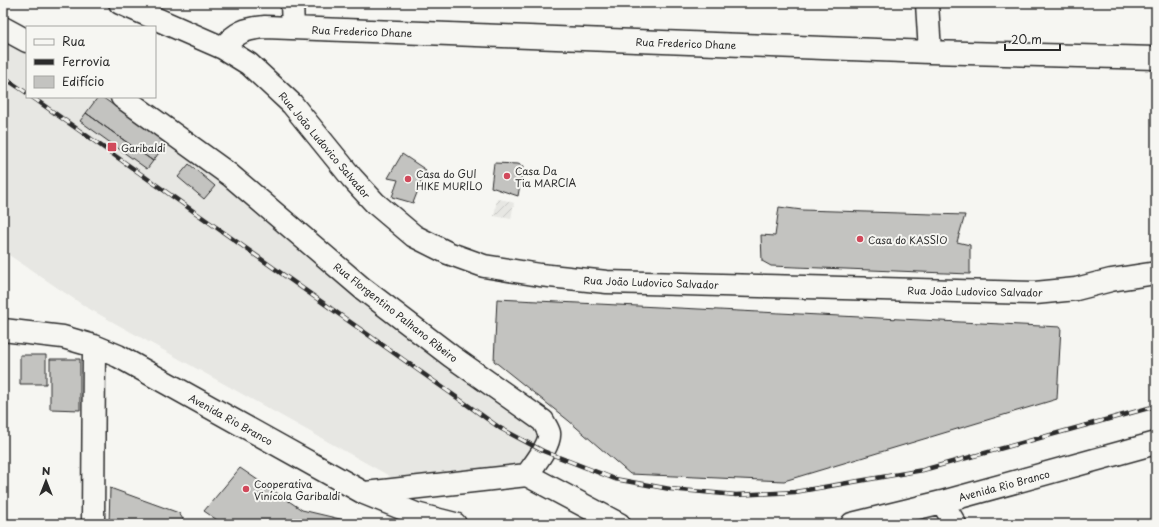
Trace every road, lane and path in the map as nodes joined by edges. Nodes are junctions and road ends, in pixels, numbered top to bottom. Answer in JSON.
{"nodes":[{"id":1,"x":120,"y":3,"type":"edge"},
{"id":2,"x":292,"y":3,"type":"edge"},
{"id":3,"x":927,"y":3,"type":"edge"},
{"id":4,"x":3,"y":28,"type":"edge"},
{"id":5,"x":293,"y":28,"type":"junction"},
{"id":6,"x":26,"y":40,"type":"edge"},
{"id":7,"x":223,"y":48,"type":"junction"},
{"id":8,"x":930,"y":52,"type":"junction"},
{"id":9,"x":1156,"y":58,"type":"edge"},
{"id":10,"x":123,"y":98,"type":"edge"},
{"id":11,"x":1156,"y":273,"type":"edge"},
{"id":12,"x":3,"y":330,"type":"edge"},
{"id":13,"x":94,"y":346,"type":"junction"},
{"id":14,"x":1156,"y":443,"type":"edge"},
{"id":15,"x":528,"y":475,"type":"junction"},
{"id":16,"x":364,"y":493,"type":"junction"},
{"id":17,"x":942,"y":502,"type":"junction"},
{"id":18,"x":857,"y":523,"type":"edge"},
{"id":19,"x":93,"y":524,"type":"edge"},
{"id":20,"x":456,"y":524,"type":"edge"},
{"id":21,"x":618,"y":524,"type":"edge"},
{"id":22,"x":955,"y":524,"type":"edge"}],
"edges":[{"from":1,"to":7,"type":"street","name":"Rua João Ludovico Salvador"},
{"from":2,"to":5,"type":"street"},
{"from":3,"to":8,"type":"street"},
{"from":4,"to":6,"type":"street"},
{"from":5,"to":7,"type":"street","name":"Rua Frederico Dhane"},
{"from":5,"to":8,"type":"street","name":"Rua Frederico Dhane"},
{"from":7,"to":11,"type":"street","name":"Rua João Ludovico Salvador"},
{"from":8,"to":9,"type":"street","name":"Rua Frederico Dhane"},
{"from":10,"to":15,"type":"street","name":"Rua Florgentino Palhano Ribeiro"},
{"from":12,"to":13,"type":"street","name":"Avenida Rio Branco"},
{"from":13,"to":16,"type":"street","name":"Avenida Rio Branco"},
{"from":13,"to":19,"type":"street"},
{"from":14,"to":17,"type":"street","name":"Avenida Rio Branco"},
{"from":15,"to":16,"type":"street"},
{"from":15,"to":21,"type":"street"},
{"from":16,"to":20,"type":"street","name":"Avenida Rio Branco"},
{"from":17,"to":18,"type":"street","name":"Avenida Rio Branco"},
{"from":17,"to":22,"type":"street"}]}
